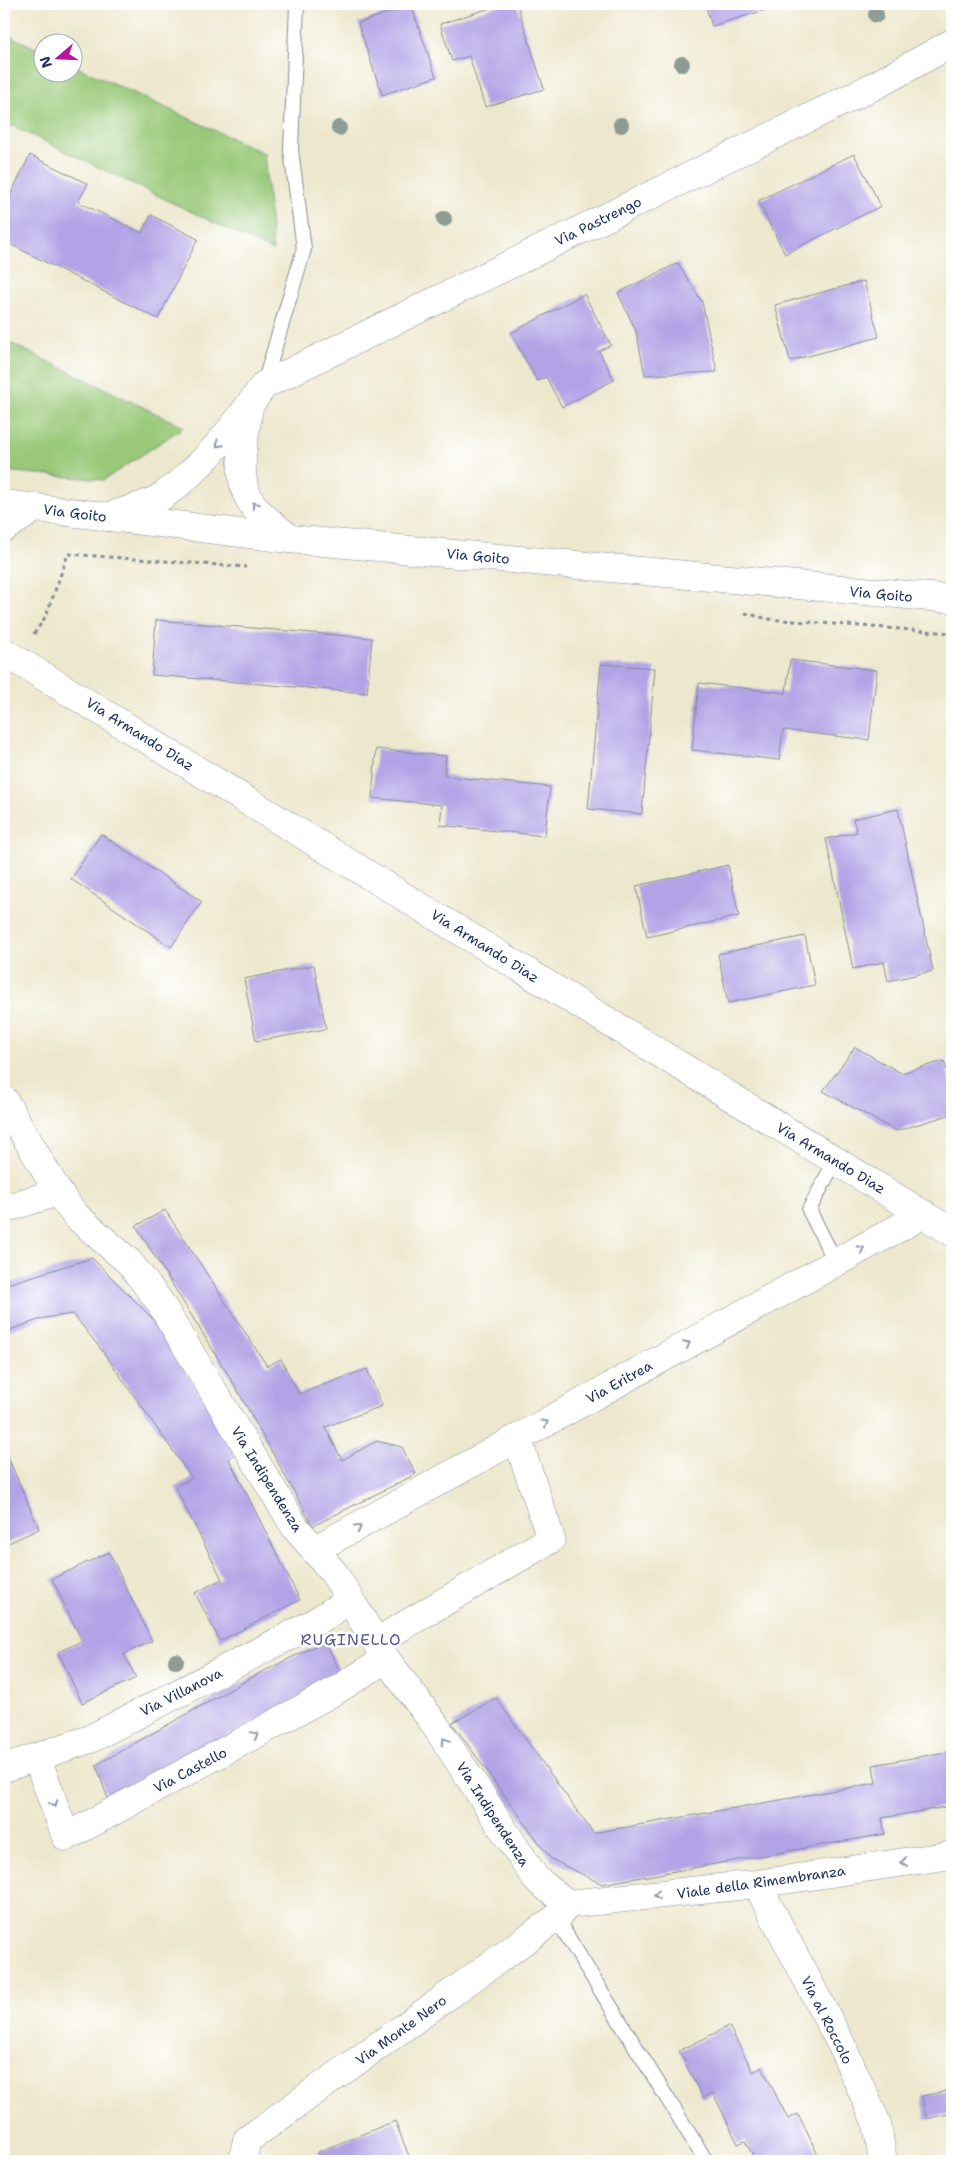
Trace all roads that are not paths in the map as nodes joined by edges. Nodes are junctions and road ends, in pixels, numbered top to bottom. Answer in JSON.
{"nodes":[{"id":1,"x":297,"y":4,"type":"edge"},
{"id":2,"x":952,"y":43,"type":"edge"},
{"id":3,"x":257,"y":395,"type":"junction"},
{"id":4,"x":4,"y":504,"type":"edge"},
{"id":5,"x":35,"y":508,"type":"junction"},
{"id":6,"x":108,"y":517,"type":"junction"},
{"id":7,"x":4,"y":528,"type":"edge"},
{"id":8,"x":290,"y":539,"type":"junction"},
{"id":9,"x":952,"y":599,"type":"edge"},
{"id":10,"x":9,"y":650,"type":"edge"},
{"id":11,"x":4,"y":1100,"type":"edge"},
{"id":12,"x":835,"y":1161,"type":"junction"},
{"id":13,"x":58,"y":1192,"type":"junction"},
{"id":14,"x":4,"y":1209,"type":"edge"},
{"id":15,"x":924,"y":1214,"type":"junction"},
{"id":16,"x":952,"y":1232,"type":"edge"},
{"id":17,"x":836,"y":1263,"type":"junction"},
{"id":18,"x":517,"y":1438,"type":"junction"},
{"id":19,"x":314,"y":1550,"type":"junction"},
{"id":20,"x":350,"y":1600,"type":"junction"},
{"id":21,"x":381,"y":1650,"type":"junction"},
{"id":22,"x":37,"y":1758,"type":"junction"},
{"id":23,"x":4,"y":1768,"type":"edge"},
{"id":24,"x":952,"y":1855,"type":"edge"},
{"id":25,"x":757,"y":1884,"type":"junction"},
{"id":26,"x":562,"y":1911,"type":"junction"},
{"id":27,"x":244,"y":2161,"type":"edge"},
{"id":28,"x":706,"y":2161,"type":"edge"},
{"id":29,"x":883,"y":2161,"type":"edge"}],
"edges":[{"from":1,"to":3,"type":"lane"},
{"from":2,"to":3,"type":"street","name":"Via Pastrengo"},
{"from":3,"to":6,"type":"street","name":"Via Pastrengo","one_way":true},
{"from":8,"to":3,"type":"street","one_way":true},
{"from":4,"to":5,"type":"street","name":"Via Goito"},
{"from":5,"to":6,"type":"street","name":"Via Goito"},
{"from":5,"to":7,"type":"street"},
{"from":6,"to":8,"type":"street","name":"Via Goito"},
{"from":8,"to":9,"type":"street","name":"Via Goito"},
{"from":10,"to":12,"type":"street","name":"Via Armando Diaz"},
{"from":11,"to":13,"type":"street","name":"Via Indipendenza"},
{"from":12,"to":15,"type":"street","name":"Via Armando Diaz"},
{"from":12,"to":17,"type":"lane"},
{"from":13,"to":14,"type":"street"},
{"from":13,"to":19,"type":"street","name":"Via Indipendenza"},
{"from":15,"to":16,"type":"street","name":"Via Armando Diaz"},
{"from":17,"to":15,"type":"street","name":"Via Eritrea","one_way":true},
{"from":18,"to":17,"type":"street","name":"Via Eritrea","one_way":true},
{"from":19,"to":18,"type":"street","name":"Via Eritrea","one_way":true},
{"from":18,"to":21,"type":"street"},
{"from":19,"to":20,"type":"street","name":"Via Indipendenza"},
{"from":20,"to":21,"type":"street","name":"Via Indipendenza"},
{"from":20,"to":22,"type":"street","name":"Via Villanova"},
{"from":22,"to":21,"type":"street","name":"Via Castello","one_way":true},
{"from":26,"to":21,"type":"street","name":"Via Indipendenza","one_way":true},
{"from":22,"to":23,"type":"street","name":"Via Villanova"},
{"from":24,"to":25,"type":"street","name":"Viale della Rimembranza","one_way":true},
{"from":25,"to":26,"type":"street","name":"Viale della Rimembranza","one_way":true},
{"from":25,"to":29,"type":"street","name":"Via al Roccolo"},
{"from":26,"to":27,"type":"street","name":"Via Monte Nero"},
{"from":26,"to":28,"type":"lane"}]}
